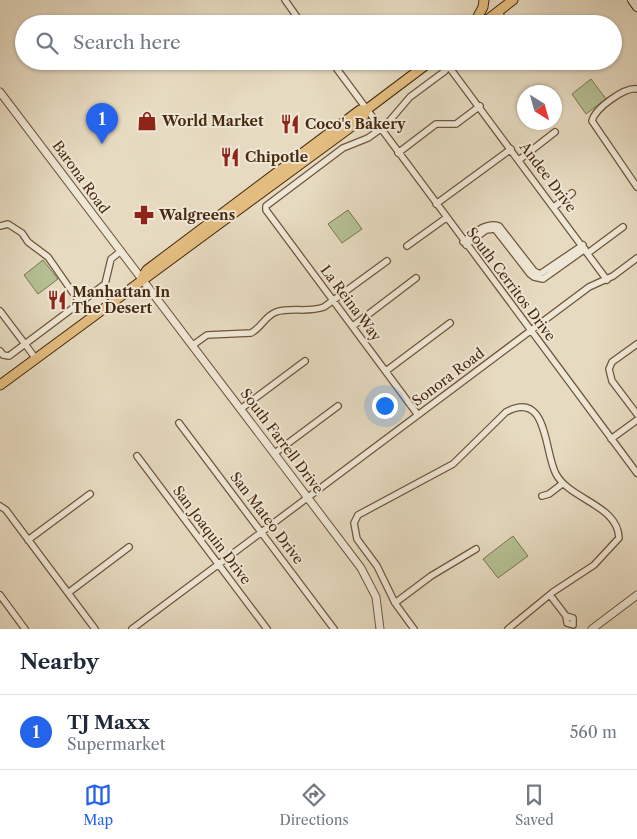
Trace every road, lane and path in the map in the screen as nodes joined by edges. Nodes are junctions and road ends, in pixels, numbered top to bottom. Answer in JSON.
{"nodes":[{"id":1,"x":284,"y":0,"type":"edge"},
{"id":2,"x":484,"y":0,"type":"edge"},
{"id":3,"x":513,"y":0,"type":"edge"},
{"id":4,"x":632,"y":0,"type":"edge"},
{"id":5,"x":637,"y":7,"type":"edge"},
{"id":6,"x":498,"y":11,"type":"junction"},
{"id":7,"x":295,"y":15,"type":"edge"},
{"id":8,"x":479,"y":15,"type":"edge"},
{"id":9,"x":493,"y":15,"type":"edge"},
{"id":10,"x":500,"y":15,"type":"edge"},
{"id":11,"x":337,"y":70,"type":"edge"},
{"id":12,"x":419,"y":70,"type":"edge"},
{"id":13,"x":444,"y":70,"type":"edge"},
{"id":14,"x":455,"y":70,"type":"edge"},
{"id":15,"x":637,"y":89,"type":"edge"},
{"id":16,"x":0,"y":92,"type":"edge"},
{"id":17,"x":480,"y":106,"type":"junction"},
{"id":18,"x":366,"y":110,"type":"junction"},
{"id":19,"x":380,"y":129,"type":"junction"},
{"id":20,"x":555,"y":132,"type":"dead end"},
{"id":21,"x":511,"y":149,"type":"junction"},
{"id":22,"x":398,"y":153,"type":"junction"},
{"id":23,"x":519,"y":160,"type":"junction"},
{"id":24,"x":637,"y":187,"type":"edge"},
{"id":25,"x":572,"y":193,"type":"dead end"},
{"id":26,"x":436,"y":204,"type":"junction"},
{"id":27,"x":554,"y":207,"type":"junction"},
{"id":28,"x":446,"y":218,"type":"junction"},
{"id":29,"x":0,"y":226,"type":"edge"},
{"id":30,"x":622,"y":227,"type":"dead end"},
{"id":31,"x":465,"y":244,"type":"junction"},
{"id":32,"x":407,"y":246,"type":"dead end"},
{"id":33,"x":585,"y":249,"type":"junction"},
{"id":34,"x":121,"y":251,"type":"junction"},
{"id":35,"x":637,"y":258,"type":"edge"},
{"id":36,"x":387,"y":261,"type":"dead end"},
{"id":37,"x":142,"y":278,"type":"junction"},
{"id":38,"x":416,"y":278,"type":"dead end"},
{"id":39,"x":607,"y":280,"type":"junction"},
{"id":40,"x":333,"y":300,"type":"junction"},
{"id":41,"x":80,"y":303,"type":"junction"},
{"id":42,"x":0,"y":311,"type":"edge"},
{"id":43,"x":450,"y":323,"type":"dead end"},
{"id":44,"x":353,"y":326,"type":"junction"},
{"id":45,"x":530,"y":331,"type":"junction"},
{"id":46,"x":25,"y":344,"type":"junction"},
{"id":47,"x":193,"y":344,"type":"junction"},
{"id":48,"x":637,"y":344,"type":"edge"},
{"id":49,"x":0,"y":351,"type":"edge"},
{"id":50,"x":36,"y":359,"type":"junction"},
{"id":51,"x":305,"y":361,"type":"dead end"},
{"id":52,"x":386,"y":371,"type":"junction"},
{"id":53,"x":0,"y":385,"type":"edge"},
{"id":54,"x":338,"y":406,"type":"dead end"},
{"id":55,"x":242,"y":408,"type":"junction"},
{"id":56,"x":418,"y":414,"type":"junction"},
{"id":57,"x":637,"y":414,"type":"edge"},
{"id":58,"x":637,"y":420,"type":"edge"},
{"id":59,"x":179,"y":423,"type":"dead end"},
{"id":60,"x":611,"y":439,"type":"junction"},
{"id":61,"x":275,"y":453,"type":"junction"},
{"id":62,"x":137,"y":456,"type":"dead end"},
{"id":63,"x":637,"y":473,"type":"edge"},
{"id":64,"x":562,"y":484,"type":"junction"},
{"id":65,"x":90,"y":494,"type":"dead end"},
{"id":66,"x":542,"y":496,"type":"dead end"},
{"id":67,"x":308,"y":497,"type":"junction"},
{"id":68,"x":0,"y":506,"type":"edge"},
{"id":69,"x":261,"y":532,"type":"junction"},
{"id":70,"x":28,"y":540,"type":"junction"},
{"id":71,"x":129,"y":547,"type":"dead end"},
{"id":72,"x":476,"y":549,"type":"dead end"},
{"id":73,"x":218,"y":564,"type":"junction"},
{"id":74,"x":68,"y":593,"type":"junction"},
{"id":75,"x":0,"y":595,"type":"edge"},
{"id":76,"x":550,"y":595,"type":"junction"},
{"id":77,"x":637,"y":595,"type":"edge"},
{"id":78,"x":395,"y":603,"type":"junction"},
{"id":79,"x":574,"y":627,"type":"edge"},
{"id":80,"x":25,"y":629,"type":"edge"},
{"id":81,"x":95,"y":629,"type":"edge"},
{"id":82,"x":132,"y":629,"type":"edge"},
{"id":83,"x":267,"y":629,"type":"edge"},
{"id":84,"x":334,"y":629,"type":"edge"},
{"id":85,"x":380,"y":629,"type":"edge"},
{"id":86,"x":414,"y":629,"type":"edge"},
{"id":87,"x":508,"y":629,"type":"edge"},
{"id":88,"x":592,"y":629,"type":"edge"}],
"edges":[{"from":1,"to":7,"type":"street"},
{"from":2,"to":8,"type":"main road"},
{"from":3,"to":6,"type":"main road"},
{"from":4,"to":5,"type":"main road"},
{"from":6,"to":9,"type":"main road"},
{"from":6,"to":10,"type":"street"},
{"from":11,"to":18,"type":"street","name":"South Cerritos Drive"},
{"from":12,"to":18,"type":"main road"},
{"from":13,"to":19,"type":"street"},
{"from":14,"to":17,"type":"street","name":"Andee Drive"},
{"from":15,"to":24,"type":"street"},
{"from":16,"to":34,"type":"street","name":"Barona Road"},
{"from":17,"to":21,"type":"street","name":"Andee Drive"},
{"from":17,"to":22,"type":"street"},
{"from":18,"to":19,"type":"street","name":"South Cerritos Drive"},
{"from":18,"to":37,"type":"main road"},
{"from":19,"to":22,"type":"street","name":"South Cerritos Drive"},
{"from":19,"to":40,"type":"street","name":"La Reina Way"},
{"from":20,"to":23,"type":"street"},
{"from":21,"to":23,"type":"street","name":"Andee Drive"},
{"from":21,"to":26,"type":"street"},
{"from":22,"to":26,"type":"street","name":"South Cerritos Drive"},
{"from":23,"to":27,"type":"street","name":"Andee Drive"},
{"from":25,"to":27,"type":"street"},
{"from":26,"to":28,"type":"street","name":"South Cerritos Drive"},
{"from":27,"to":33,"type":"street","name":"Andee Drive"},
{"from":28,"to":31,"type":"street","name":"South Cerritos Drive"},
{"from":28,"to":32,"type":"street"},
{"from":29,"to":41,"type":"street"},
{"from":30,"to":33,"type":"street"},
{"from":31,"to":33,"type":"street"},
{"from":31,"to":45,"type":"street","name":"South Cerritos Drive"},
{"from":33,"to":39,"type":"street","name":"Andee Drive"},
{"from":34,"to":37,"type":"street","name":"Barona Road"},
{"from":34,"to":41,"type":"street"},
{"from":35,"to":39,"type":"street","name":"Sonora Road"},
{"from":36,"to":40,"type":"street"},
{"from":37,"to":47,"type":"street","name":"South Farrell Drive"},
{"from":37,"to":50,"type":"main road"},
{"from":38,"to":44,"type":"street"},
{"from":39,"to":45,"type":"street","name":"Sonora Road"},
{"from":40,"to":44,"type":"street","name":"La Reina Way"},
{"from":40,"to":47,"type":"street"},
{"from":41,"to":46,"type":"street"},
{"from":42,"to":46,"type":"street"},
{"from":43,"to":52,"type":"street"},
{"from":44,"to":52,"type":"street","name":"La Reina Way"},
{"from":45,"to":56,"type":"street","name":"Sonora Road"},
{"from":45,"to":60,"type":"street","name":"South Cerritos Drive"},
{"from":46,"to":49,"type":"street"},
{"from":46,"to":50,"type":"street"},
{"from":47,"to":55,"type":"street","name":"South Farrell Drive"},
{"from":48,"to":57,"type":"street"},
{"from":50,"to":53,"type":"main road"},
{"from":51,"to":55,"type":"street"},
{"from":52,"to":56,"type":"street","name":"La Reina Way"},
{"from":54,"to":61,"type":"street"},
{"from":55,"to":61,"type":"street","name":"South Farrell Drive"},
{"from":56,"to":67,"type":"street","name":"Sonora Road"},
{"from":58,"to":60,"type":"street"},
{"from":59,"to":69,"type":"street","name":"San Mateo Drive"},
{"from":60,"to":63,"type":"street","name":"South Cerritos Drive"},
{"from":61,"to":67,"type":"street","name":"South Farrell Drive"},
{"from":62,"to":73,"type":"street","name":"San Joaquin Drive"},
{"from":64,"to":66,"type":"street"},
{"from":64,"to":76,"type":"street"},
{"from":64,"to":78,"type":"street"},
{"from":65,"to":70,"type":"street"},
{"from":67,"to":69,"type":"street","name":"Sonora Road"},
{"from":67,"to":85,"type":"street","name":"South Farrell Drive"},
{"from":68,"to":70,"type":"street"},
{"from":69,"to":73,"type":"street","name":"Sonora Road"},
{"from":69,"to":84,"type":"street","name":"San Mateo Drive"},
{"from":70,"to":74,"type":"street"},
{"from":71,"to":74,"type":"street"},
{"from":72,"to":78,"type":"street"},
{"from":73,"to":82,"type":"street","name":"Sonora Road"},
{"from":73,"to":83,"type":"street","name":"San Joaquin Drive"},
{"from":74,"to":81,"type":"street"},
{"from":75,"to":80,"type":"street"},
{"from":76,"to":79,"type":"street"},
{"from":76,"to":87,"type":"street"},
{"from":77,"to":88,"type":"street"},
{"from":78,"to":86,"type":"street"}]}
